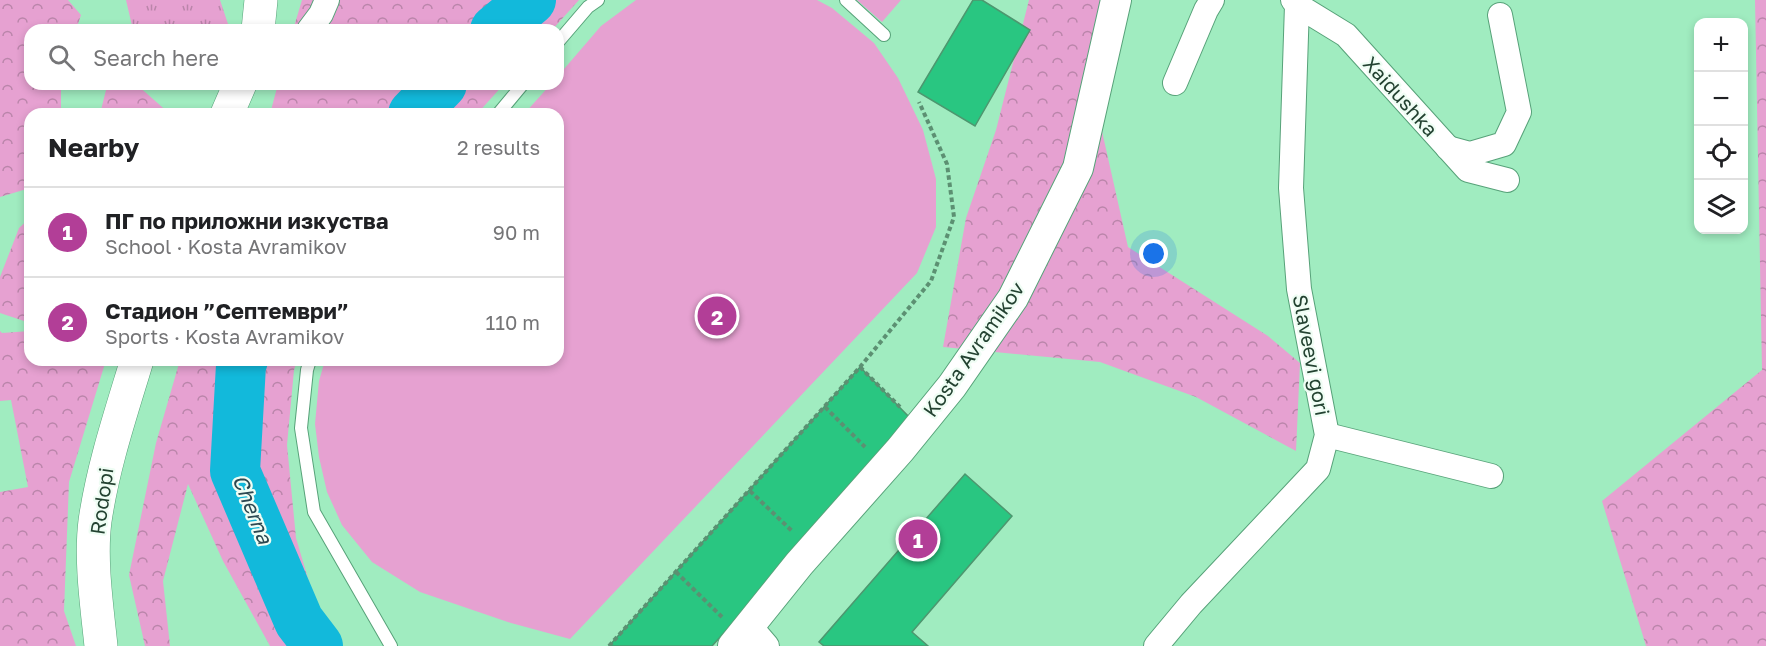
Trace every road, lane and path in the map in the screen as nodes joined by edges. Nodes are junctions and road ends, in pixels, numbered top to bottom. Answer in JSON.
{"nodes":[{"id":1,"x":261,"y":0,"type":"edge"},
{"id":2,"x":327,"y":0,"type":"edge"},
{"id":3,"x":598,"y":0,"type":"edge"},
{"id":4,"x":846,"y":0,"type":"edge"},
{"id":5,"x":1116,"y":0,"type":"edge"},
{"id":6,"x":1212,"y":0,"type":"edge"},
{"id":7,"x":1295,"y":3,"type":"edge"},
{"id":8,"x":1500,"y":15,"type":"dead end"},
{"id":9,"x":259,"y":24,"type":"edge"},
{"id":10,"x":314,"y":24,"type":"edge"},
{"id":11,"x":564,"y":35,"type":"edge"},
{"id":12,"x":884,"y":35,"type":"dead end"},
{"id":13,"x":1175,"y":83,"type":"dead end"},
{"id":14,"x":237,"y":90,"type":"edge"},
{"id":15,"x":518,"y":90,"type":"edge"},
{"id":16,"x":919,"y":102,"type":"dead end"},
{"id":17,"x":230,"y":108,"type":"edge"},
{"id":18,"x":503,"y":108,"type":"edge"},
{"id":19,"x":1448,"y":148,"type":"junction"},
{"id":20,"x":1507,"y":180,"type":"dead end"},
{"id":21,"x":135,"y":366,"type":"edge"},
{"id":22,"x":308,"y":366,"type":"edge"},
{"id":23,"x":860,"y":367,"type":"junction"},
{"id":24,"x":825,"y":407,"type":"junction"},
{"id":25,"x":907,"y":415,"type":"dead end"},
{"id":26,"x":1327,"y":435,"type":"junction"},
{"id":27,"x":872,"y":454,"type":"dead end"},
{"id":28,"x":1491,"y":476,"type":"dead end"},
{"id":29,"x":750,"y":491,"type":"junction"},
{"id":30,"x":797,"y":536,"type":"dead end"},
{"id":31,"x":676,"y":573,"type":"junction"},
{"id":32,"x":743,"y":634,"type":"edge"},
{"id":33,"x":101,"y":646,"type":"edge"},
{"id":34,"x":391,"y":646,"type":"edge"},
{"id":35,"x":609,"y":646,"type":"edge"},
{"id":36,"x":1156,"y":646,"type":"edge"}],
"edges":[{"from":1,"to":9,"type":"main road"},
{"from":2,"to":10,"type":"street"},
{"from":3,"to":11,"type":"lane"},
{"from":4,"to":12,"type":"lane"},
{"from":5,"to":32,"type":"street","name":"Kosta Avramikov"},
{"from":6,"to":13,"type":"street"},
{"from":7,"to":19,"type":"street","name":"Xaidushka"},
{"from":7,"to":26,"type":"street","name":"Slaveevi gori"},
{"from":8,"to":19,"type":"street"},
{"from":14,"to":17,"type":"main road"},
{"from":15,"to":18,"type":"lane"},
{"from":16,"to":23,"type":"path"},
{"from":19,"to":20,"type":"street","name":"Xaidushka"},
{"from":21,"to":33,"type":"main road","name":"Rodopi"},
{"from":22,"to":34,"type":"lane"},
{"from":23,"to":24,"type":"path"},
{"from":23,"to":25,"type":"path"},
{"from":24,"to":27,"type":"path"},
{"from":24,"to":29,"type":"path"},
{"from":26,"to":28,"type":"street"},
{"from":26,"to":36,"type":"street","name":"Slaveevi gori"},
{"from":29,"to":30,"type":"path"},
{"from":29,"to":31,"type":"path"},
{"from":31,"to":32,"type":"path"},
{"from":31,"to":35,"type":"path"}]}
